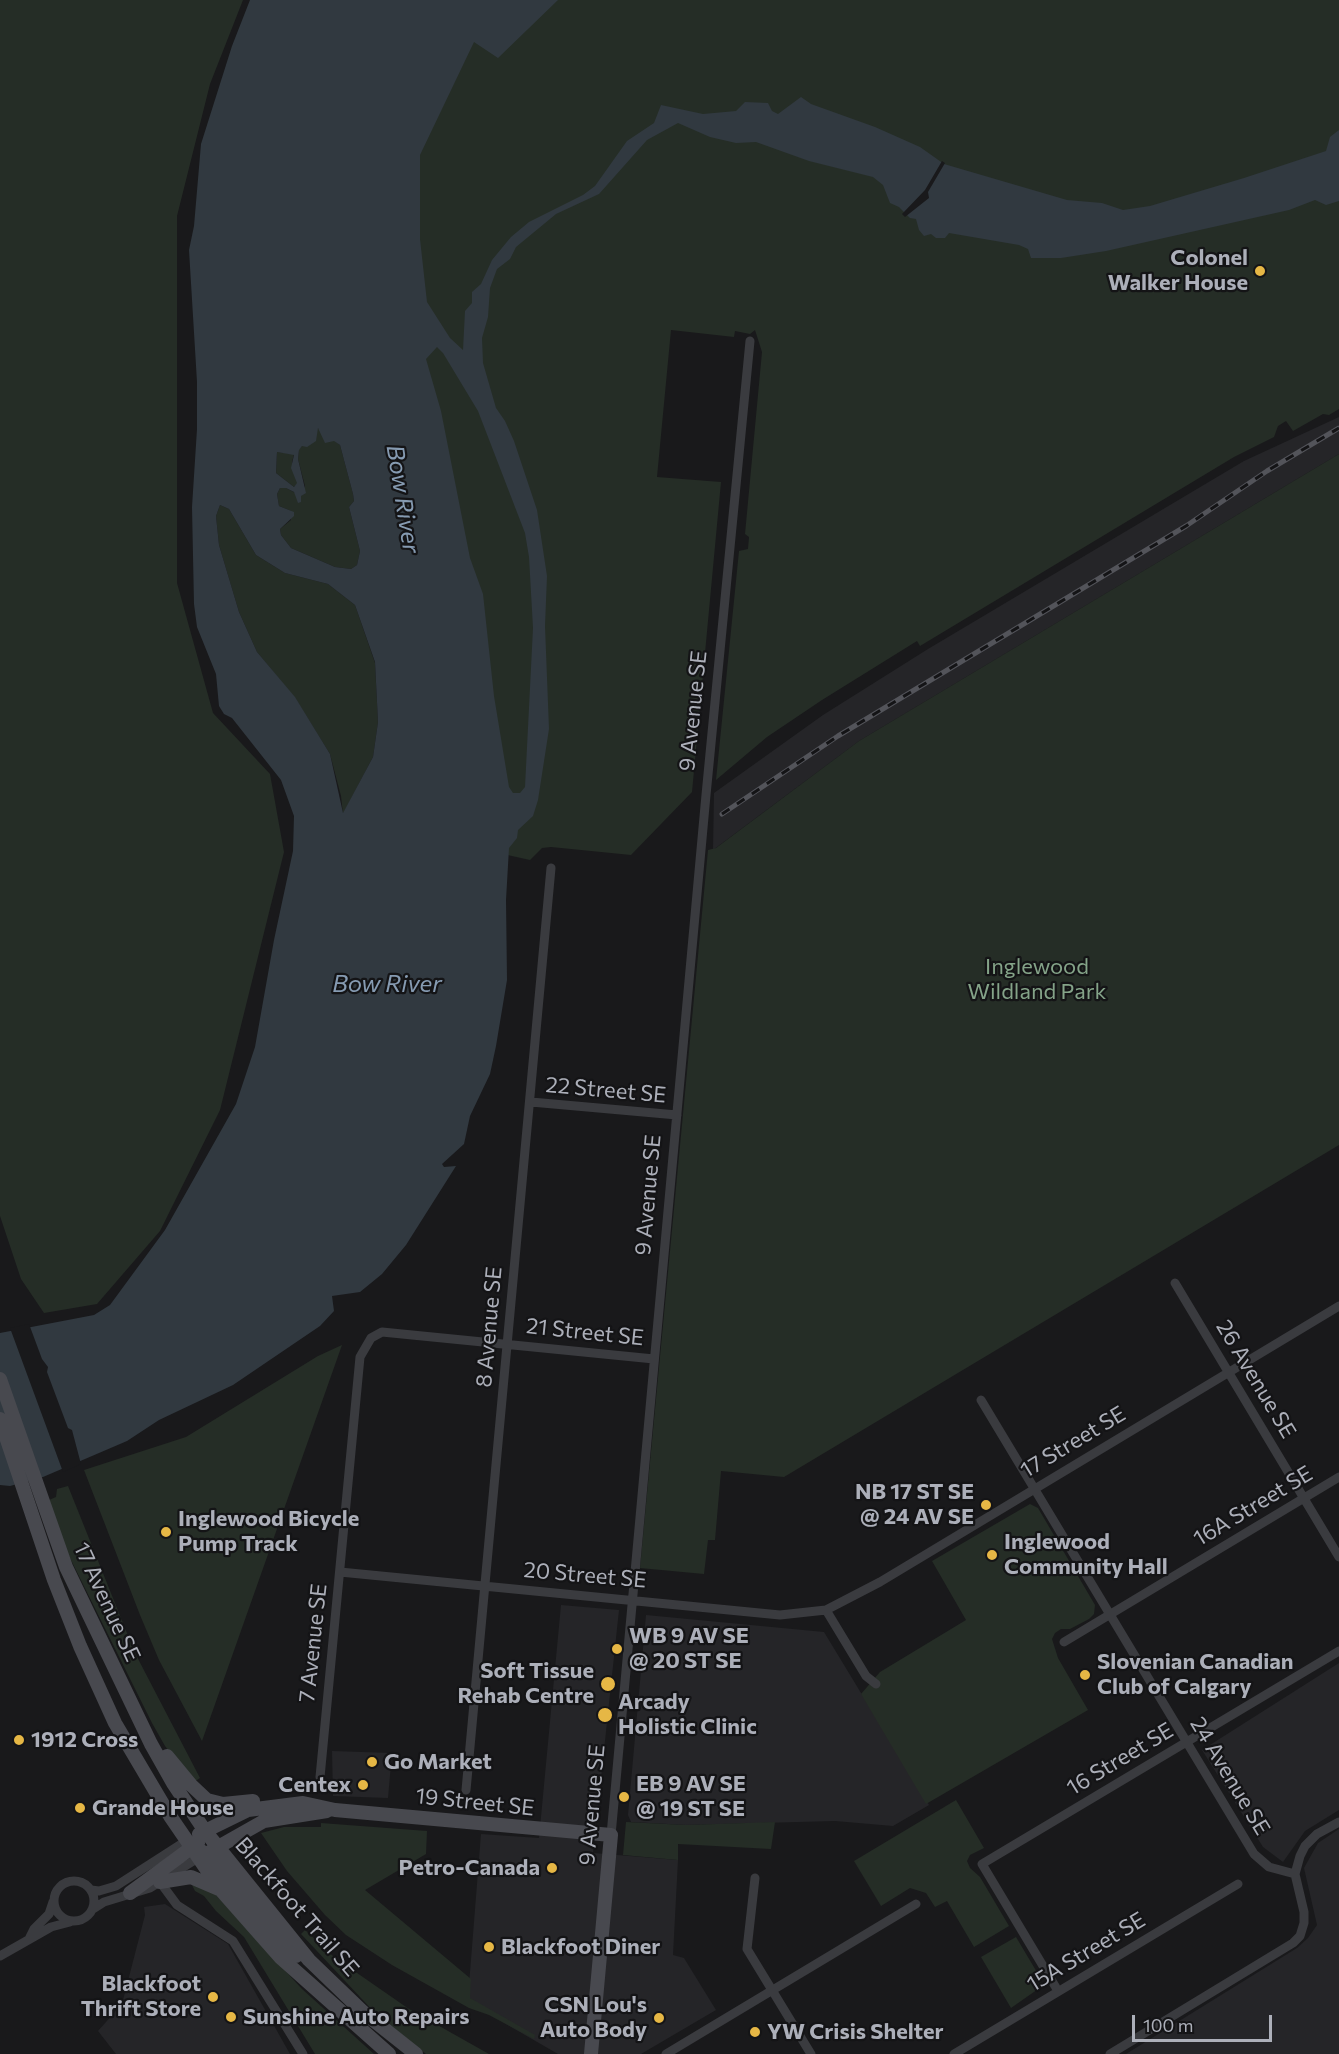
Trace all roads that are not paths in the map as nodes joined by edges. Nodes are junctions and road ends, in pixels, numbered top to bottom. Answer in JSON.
{"nodes":[{"id":1,"x":750,"y":341,"type":"dead end"},
{"id":2,"x":551,"y":868,"type":"dead end"},
{"id":3,"x":531,"y":1102,"type":"junction"},
{"id":4,"x":677,"y":1116,"type":"junction"},
{"id":5,"x":1175,"y":1283,"type":"dead end"},
{"id":6,"x":1339,"y":1306,"type":"edge"},
{"id":7,"x":371,"y":1338,"type":"joint"},
{"id":8,"x":507,"y":1344,"type":"junction"},
{"id":9,"x":654,"y":1359,"type":"junction"},
{"id":10,"x":1229,"y":1372,"type":"junction"},
{"id":11,"x":0,"y":1379,"type":"edge"},
{"id":12,"x":981,"y":1400,"type":"dead end"},
{"id":13,"x":0,"y":1419,"type":"edge"},
{"id":14,"x":1339,"y":1477,"type":"edge"},
{"id":15,"x":1035,"y":1488,"type":"junction"},
{"id":16,"x":1304,"y":1498,"type":"junction"},
{"id":17,"x":34,"y":1500,"type":"junction"},
{"id":18,"x":1339,"y":1557,"type":"edge"},
{"id":19,"x":340,"y":1572,"type":"junction"},
{"id":20,"x":486,"y":1586,"type":"junction"},
{"id":21,"x":631,"y":1599,"type":"junction"},
{"id":22,"x":826,"y":1610,"type":"junction"},
{"id":23,"x":1110,"y":1615,"type":"junction"},
{"id":24,"x":1064,"y":1642,"type":"dead end"},
{"id":25,"x":1339,"y":1651,"type":"edge"},
{"id":26,"x":876,"y":1684,"type":"dead end"},
{"id":27,"x":127,"y":1693,"type":"junction"},
{"id":28,"x":1187,"y":1742,"type":"junction"},
{"id":29,"x":320,"y":1777,"type":"dead end"},
{"id":30,"x":466,"y":1790,"type":"dead end"},
{"id":31,"x":303,"y":1803,"type":"junction"},
{"id":32,"x":335,"y":1810,"type":"junction"},
{"id":33,"x":1339,"y":1822,"type":"edge"},
{"id":34,"x":205,"y":1831,"type":"junction"},
{"id":35,"x":611,"y":1835,"type":"junction"},
{"id":36,"x":218,"y":1847,"type":"junction"},
{"id":37,"x":195,"y":1849,"type":"junction"},
{"id":38,"x":1294,"y":1874,"type":"junction"},
{"id":39,"x":755,"y":1878,"type":"dead end"},
{"id":40,"x":160,"y":1882,"type":"junction"},
{"id":41,"x":1238,"y":1884,"type":"dead end"},
{"id":42,"x":220,"y":1889,"type":"junction"},
{"id":43,"x":91,"y":1890,"type":"junction"},
{"id":44,"x":130,"y":1893,"type":"junction"},
{"id":45,"x":53,"y":1902,"type":"junction"},
{"id":46,"x":916,"y":1904,"type":"dead end"},
{"id":47,"x":93,"y":1909,"type":"junction"},
{"id":48,"x":73,"y":1921,"type":"junction"},
{"id":49,"x":30,"y":1937,"type":"junction"},
{"id":50,"x":0,"y":1956,"type":"edge"},
{"id":51,"x":772,"y":1990,"type":"junction"},
{"id":52,"x":1058,"y":1991,"type":"junction"},
{"id":53,"x":343,"y":1994,"type":"junction"},
{"id":54,"x":303,"y":2054,"type":"edge"},
{"id":55,"x":389,"y":2054,"type":"edge"},
{"id":56,"x":416,"y":2054,"type":"edge"},
{"id":57,"x":591,"y":2054,"type":"edge"},
{"id":58,"x":666,"y":2054,"type":"edge"},
{"id":59,"x":811,"y":2054,"type":"edge"},
{"id":60,"x":954,"y":2054,"type":"edge"},
{"id":61,"x":1110,"y":2054,"type":"edge"}],
"edges":[{"from":1,"to":4,"type":"street","name":"9 Avenue SE"},
{"from":2,"to":3,"type":"street","name":"8 Avenue SE"},
{"from":3,"to":4,"type":"street","name":"22 Street SE"},
{"from":3,"to":8,"type":"street","name":"8 Avenue SE"},
{"from":4,"to":9,"type":"street","name":"9 Avenue SE"},
{"from":5,"to":10,"type":"street","name":"26 Avenue SE"},
{"from":6,"to":10,"type":"street","name":"17 Street SE"},
{"from":7,"to":8,"type":"street","name":"21 Street SE"},
{"from":7,"to":19,"type":"street","name":"7 Avenue SE"},
{"from":8,"to":9,"type":"street","name":"21 Street SE"},
{"from":8,"to":20,"type":"street","name":"8 Avenue SE"},
{"from":9,"to":21,"type":"street","name":"9 Avenue SE"},
{"from":10,"to":15,"type":"street","name":"17 Street SE"},
{"from":10,"to":16,"type":"street","name":"26 Avenue SE"},
{"from":11,"to":17,"type":"main road","name":"17 Avenue SE"},
{"from":12,"to":15,"type":"street","name":"24 Avenue SE"},
{"from":13,"to":17,"type":"main road","name":"17 Avenue SE"},
{"from":14,"to":16,"type":"street","name":"16A Street SE"},
{"from":15,"to":22,"type":"street","name":"17 Street SE"},
{"from":15,"to":23,"type":"street","name":"24 Avenue SE"},
{"from":16,"to":18,"type":"street","name":"26 Avenue SE"},
{"from":16,"to":23,"type":"street","name":"16A Street SE"},
{"from":17,"to":27,"type":"main road","name":"17 Avenue SE"},
{"from":17,"to":37,"type":"main road","name":"17 Avenue SE"},
{"from":19,"to":20,"type":"street","name":"20 Street SE"},
{"from":19,"to":29,"type":"street","name":"7 Avenue SE"},
{"from":20,"to":21,"type":"street","name":"20 Street SE"},
{"from":20,"to":30,"type":"street","name":"8 Avenue SE"},
{"from":21,"to":22,"type":"street","name":"20 Street SE"},
{"from":21,"to":35,"type":"street","name":"9 Avenue SE"},
{"from":22,"to":26,"type":"street"},
{"from":23,"to":24,"type":"street","name":"16A Street SE"},
{"from":23,"to":28,"type":"street","name":"24 Avenue SE"},
{"from":25,"to":28,"type":"street","name":"16 Street SE"},
{"from":27,"to":31,"type":"main road"},
{"from":27,"to":34,"type":"main road","name":"17 Avenue SE"},
{"from":28,"to":38,"type":"street","name":"24 Avenue SE"},
{"from":28,"to":52,"type":"street","name":"16 Street SE"},
{"from":31,"to":32,"type":"main road","name":"19 Street SE"},
{"from":31,"to":34,"type":"main road","name":"19 Street SE"},
{"from":32,"to":35,"type":"main road","name":"19 Street SE"},
{"from":32,"to":36,"type":"main road","name":"19 Street SE"},
{"from":33,"to":38,"type":"street"},
{"from":34,"to":36,"type":"main road","name":"Blackfoot Trail SE"},
{"from":34,"to":37,"type":"main road","name":"19 Street SE"},
{"from":35,"to":57,"type":"main road","name":"9 Avenue SE"},
{"from":36,"to":37,"type":"main road","name":"19 Street SE"},
{"from":36,"to":53,"type":"main road","name":"Blackfoot Trail SE"},
{"from":37,"to":40,"type":"street"},
{"from":37,"to":42,"type":"main road","name":"Blackfoot Trail SE"},
{"from":37,"to":43,"type":"street"},
{"from":37,"to":44,"type":"main road"},
{"from":37,"to":53,"type":"main road"},
{"from":38,"to":61,"type":"street"},
{"from":39,"to":51,"type":"street"},
{"from":40,"to":42,"type":"main road"},
{"from":40,"to":44,"type":"street"},
{"from":40,"to":54,"type":"street"},
{"from":41,"to":52,"type":"street","name":"15A Street SE"},
{"from":42,"to":55,"type":"main road","name":"Blackfoot Trail SE"},
{"from":43,"to":45,"type":"street"},
{"from":43,"to":47,"type":"street"},
{"from":44,"to":47,"type":"street"},
{"from":45,"to":48,"type":"street"},
{"from":45,"to":49,"type":"street"},
{"from":46,"to":51,"type":"street"},
{"from":47,"to":48,"type":"street"},
{"from":48,"to":49,"type":"street"},
{"from":49,"to":50,"type":"street"},
{"from":51,"to":58,"type":"street"},
{"from":51,"to":59,"type":"street"},
{"from":52,"to":60,"type":"street","name":"15A Street SE"},
{"from":53,"to":56,"type":"main road","name":"Blackfoot Trail SE"}]}
